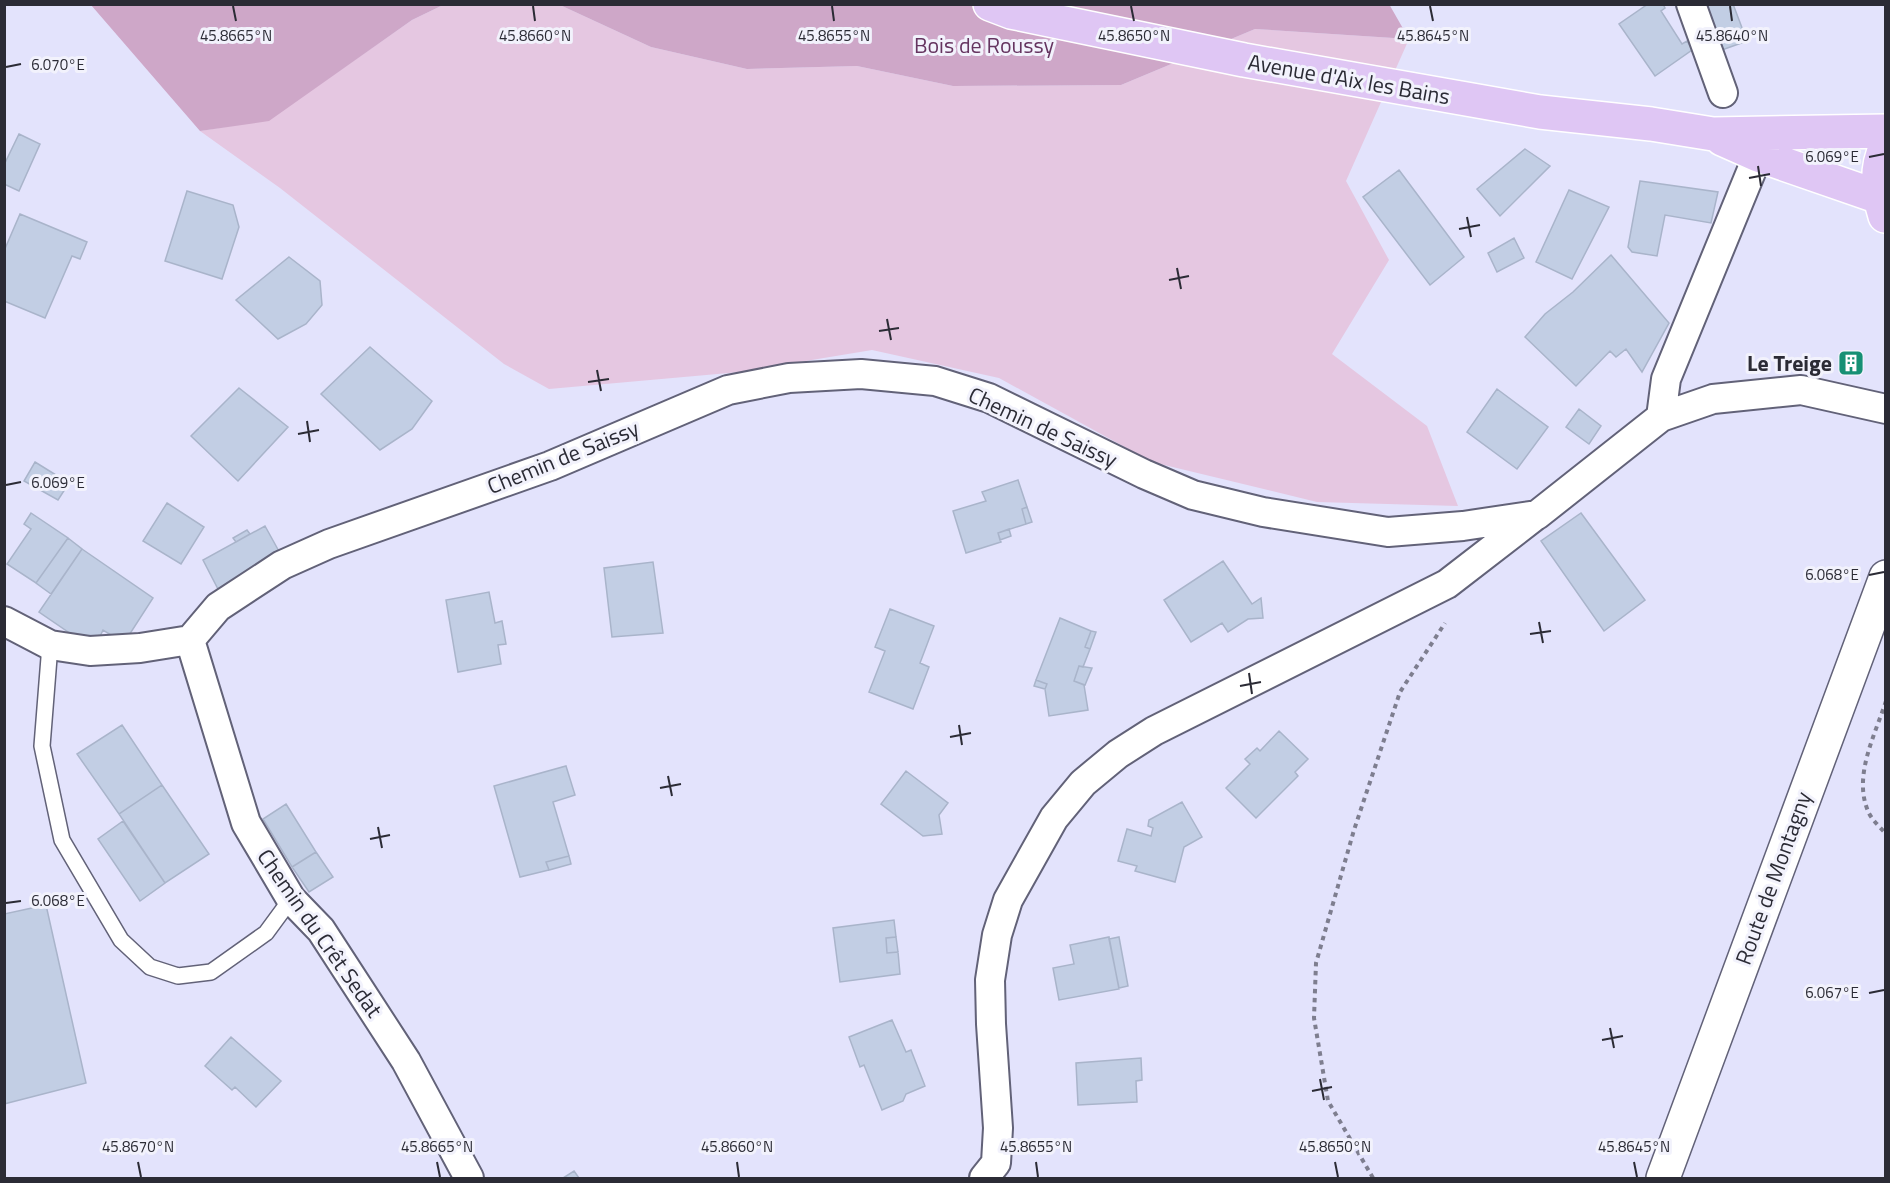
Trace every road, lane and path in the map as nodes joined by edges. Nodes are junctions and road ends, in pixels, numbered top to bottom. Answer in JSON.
{"nodes":[{"id":1,"x":990,"y":4,"type":"edge"},
{"id":2,"x":1691,"y":4,"type":"edge"},
{"id":3,"x":1723,"y":93,"type":"dead end"},
{"id":4,"x":1886,"y":131,"type":"edge"},
{"id":5,"x":1713,"y":134,"type":"junction"},
{"id":6,"x":1886,"y":147,"type":"edge"},
{"id":7,"x":1758,"y":155,"type":"junction"},
{"id":8,"x":1882,"y":207,"type":"edge"},
{"id":9,"x":1886,"y":409,"type":"edge"},
{"id":10,"x":1661,"y":417,"type":"junction"},
{"id":11,"x":1537,"y":515,"type":"junction"},
{"id":12,"x":1886,"y":577,"type":"edge"},
{"id":13,"x":1450,"y":615,"type":"dead end"},
{"id":14,"x":4,"y":621,"type":"edge"},
{"id":15,"x":190,"y":640,"type":"junction"},
{"id":16,"x":51,"y":645,"type":"junction"},
{"id":17,"x":1886,"y":701,"type":"edge"},
{"id":18,"x":1886,"y":834,"type":"edge"},
{"id":19,"x":291,"y":899,"type":"junction"},
{"id":20,"x":469,"y":1179,"type":"edge"},
{"id":21,"x":984,"y":1179,"type":"edge"},
{"id":22,"x":1373,"y":1179,"type":"edge"},
{"id":23,"x":1662,"y":1179,"type":"edge"}],
"edges":[{"from":1,"to":5,"type":"main road","name":"Avenue d'Aix les Bains"},
{"from":2,"to":3,"type":"street"},
{"from":4,"to":5,"type":"main road"},
{"from":5,"to":7,"type":"main road"},
{"from":6,"to":8,"type":"main road"},
{"from":7,"to":8,"type":"main road"},
{"from":7,"to":10,"type":"street"},
{"from":9,"to":10,"type":"street"},
{"from":10,"to":11,"type":"street"},
{"from":11,"to":15,"type":"street","name":"Chemin de Saissy"},
{"from":11,"to":21,"type":"street"},
{"from":12,"to":23,"type":"street","name":"Route de Montagny"},
{"from":13,"to":22,"type":"path"},
{"from":14,"to":16,"type":"street"},
{"from":15,"to":16,"type":"street"},
{"from":15,"to":19,"type":"street","name":"Chemin du Crêt Sedat"},
{"from":16,"to":19,"type":"lane"},
{"from":17,"to":18,"type":"path"},
{"from":19,"to":20,"type":"street","name":"Chemin du Crêt Sedat"}]}
